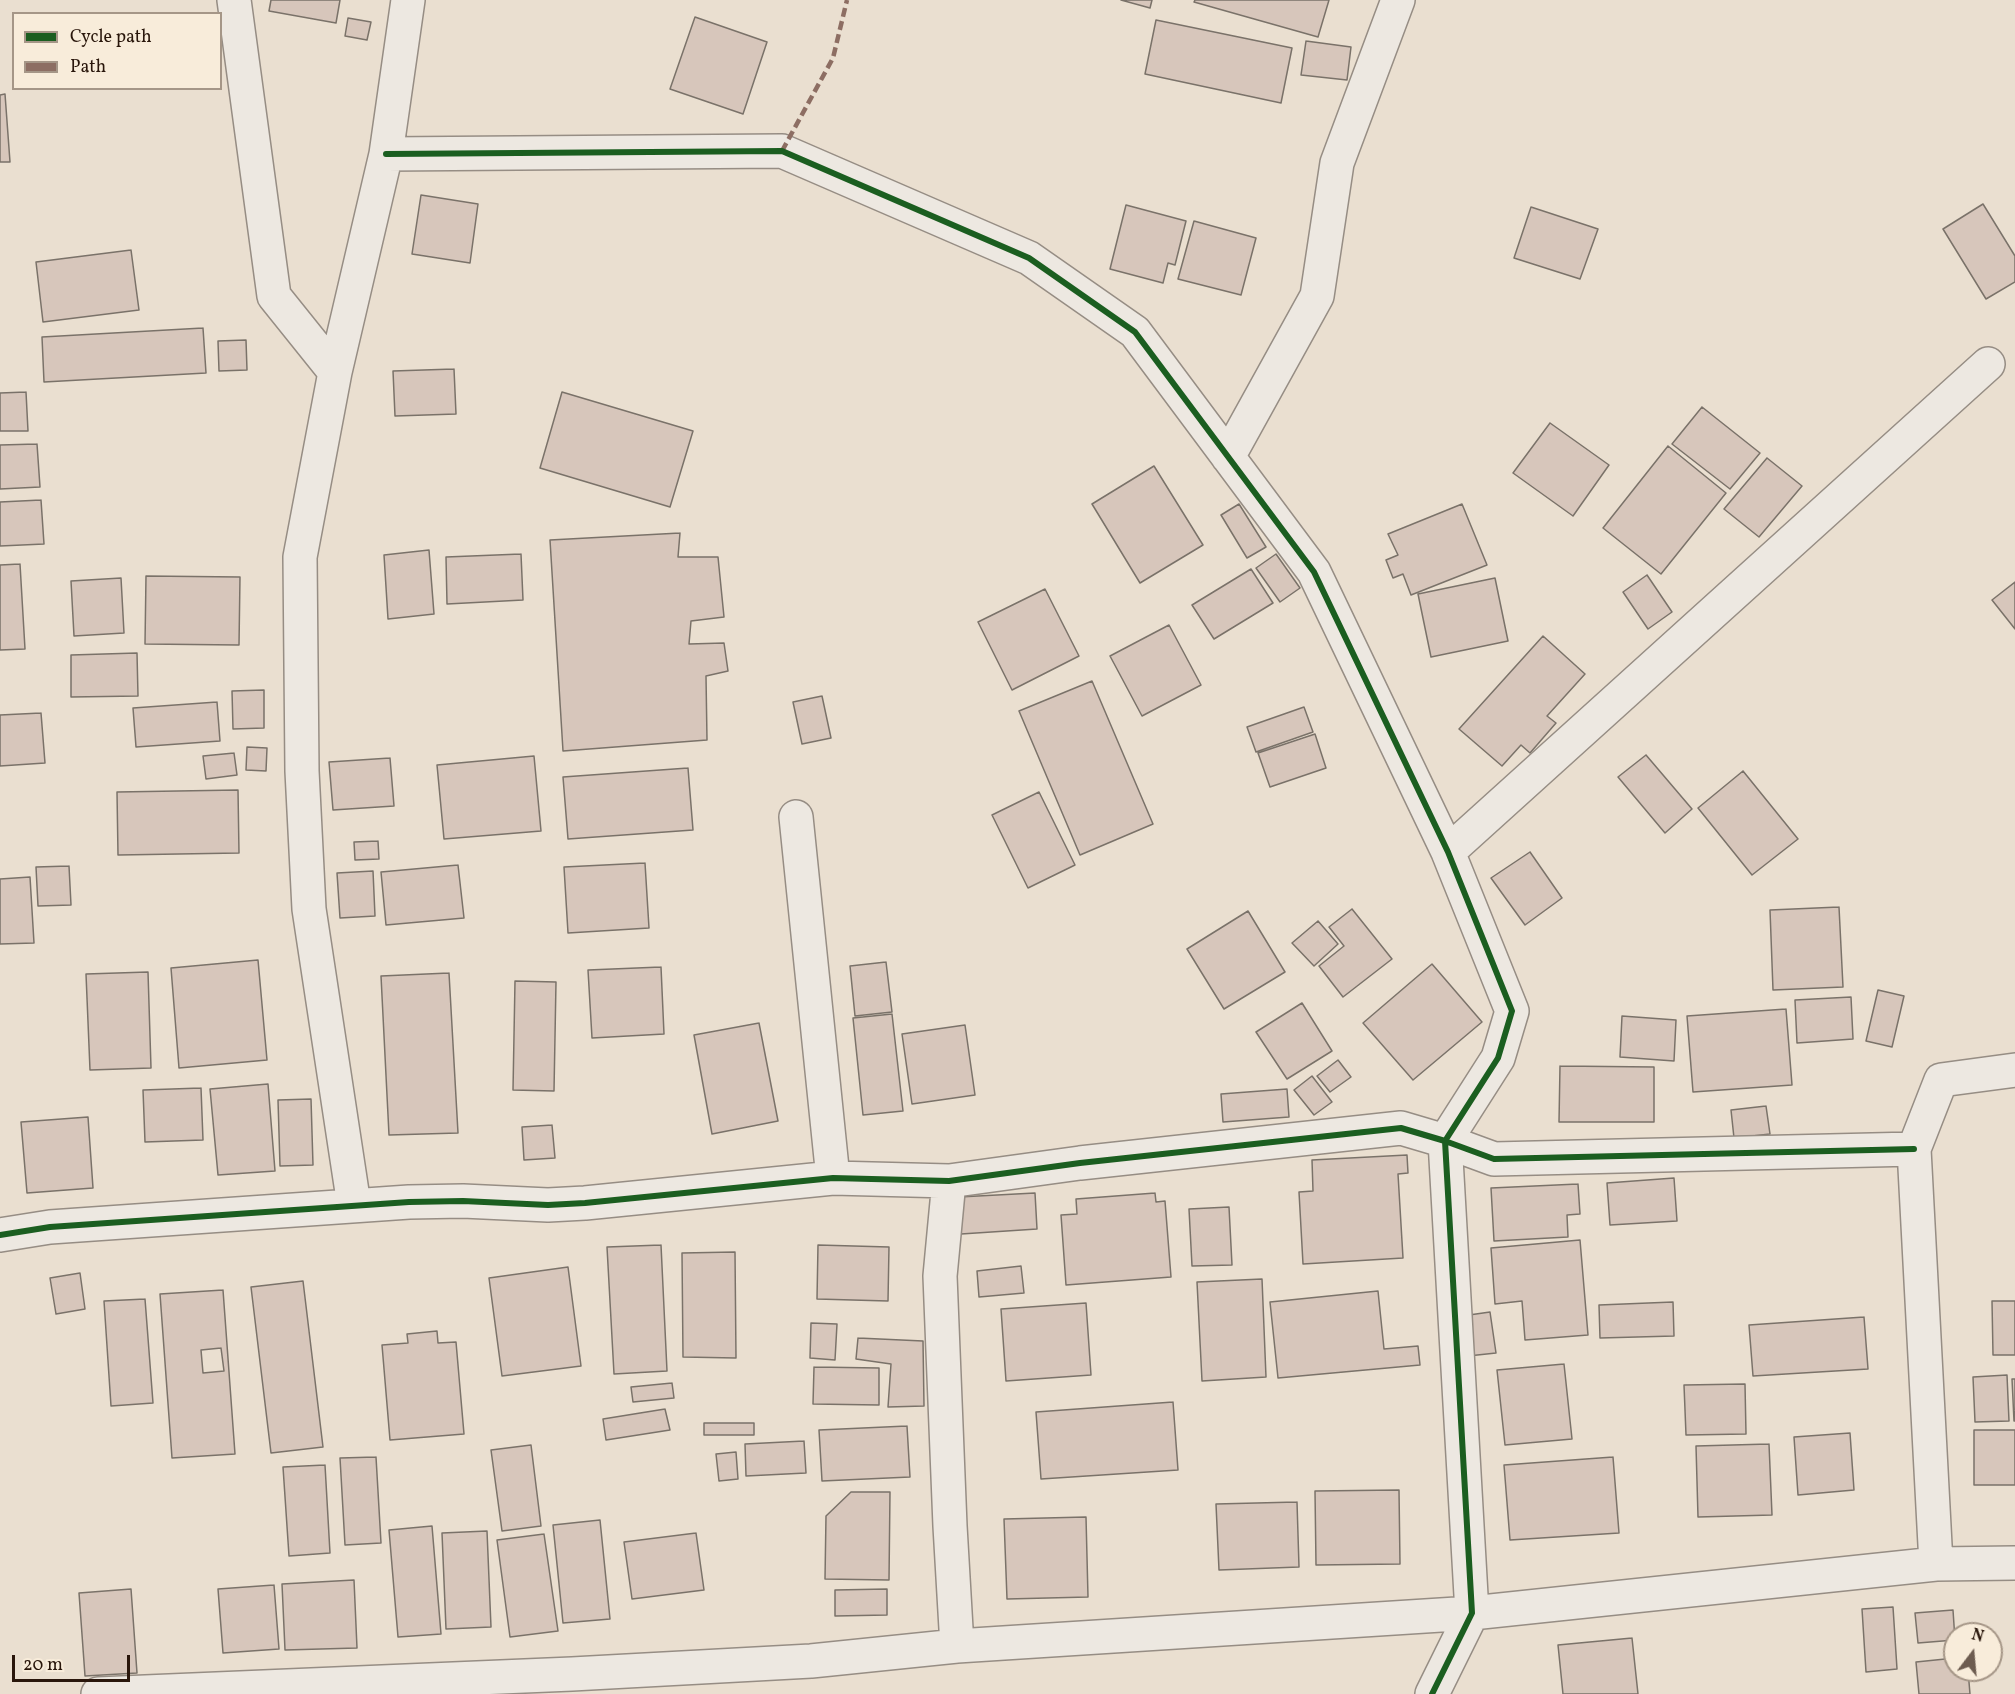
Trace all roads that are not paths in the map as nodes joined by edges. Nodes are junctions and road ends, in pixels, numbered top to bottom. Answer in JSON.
{"nodes":[{"id":1,"x":234,"y":0,"type":"edge"},
{"id":2,"x":408,"y":0,"type":"edge"},
{"id":3,"x":1398,"y":0,"type":"edge"},
{"id":4,"x":386,"y":154,"type":"junction"},
{"id":5,"x":1988,"y":364,"type":"dead end"},
{"id":6,"x":335,"y":372,"type":"junction"},
{"id":7,"x":1228,"y":456,"type":"junction"},
{"id":8,"x":796,"y":817,"type":"dead end"},
{"id":9,"x":1448,"y":852,"type":"junction"},
{"id":10,"x":2015,"y":1070,"type":"edge"},
{"id":11,"x":1445,"y":1141,"type":"junction"},
{"id":12,"x":1914,"y":1149,"type":"junction"},
{"id":13,"x":833,"y":1178,"type":"junction"},
{"id":14,"x":949,"y":1181,"type":"junction"},
{"id":15,"x":354,"y":1205,"type":"junction"},
{"id":16,"x":0,"y":1235,"type":"edge"},
{"id":17,"x":2015,"y":1563,"type":"edge"},
{"id":18,"x":1936,"y":1564,"type":"junction"},
{"id":19,"x":1472,"y":1613,"type":"junction"},
{"id":20,"x":957,"y":1646,"type":"junction"},
{"id":21,"x":572,"y":1684,"type":"edge"},
{"id":22,"x":98,"y":1694,"type":"edge"},
{"id":23,"x":1432,"y":1694,"type":"edge"}],
"edges":[{"from":1,"to":6,"type":"street"},
{"from":2,"to":4,"type":"street"},
{"from":3,"to":7,"type":"street"},
{"from":4,"to":6,"type":"street"},
{"from":4,"to":7,"type":"street"},
{"from":5,"to":9,"type":"street"},
{"from":6,"to":15,"type":"street"},
{"from":7,"to":9,"type":"street"},
{"from":8,"to":13,"type":"street"},
{"from":9,"to":11,"type":"street"},
{"from":10,"to":12,"type":"street"},
{"from":11,"to":12,"type":"street"},
{"from":11,"to":14,"type":"street"},
{"from":11,"to":19,"type":"street"},
{"from":12,"to":18,"type":"street"},
{"from":13,"to":14,"type":"street"},
{"from":13,"to":15,"type":"street"},
{"from":14,"to":20,"type":"street"},
{"from":15,"to":16,"type":"street"},
{"from":17,"to":18,"type":"street"},
{"from":18,"to":19,"type":"street"},
{"from":19,"to":20,"type":"street"},
{"from":19,"to":23,"type":"street"},
{"from":20,"to":21,"type":"street"},
{"from":21,"to":22,"type":"street"}]}
